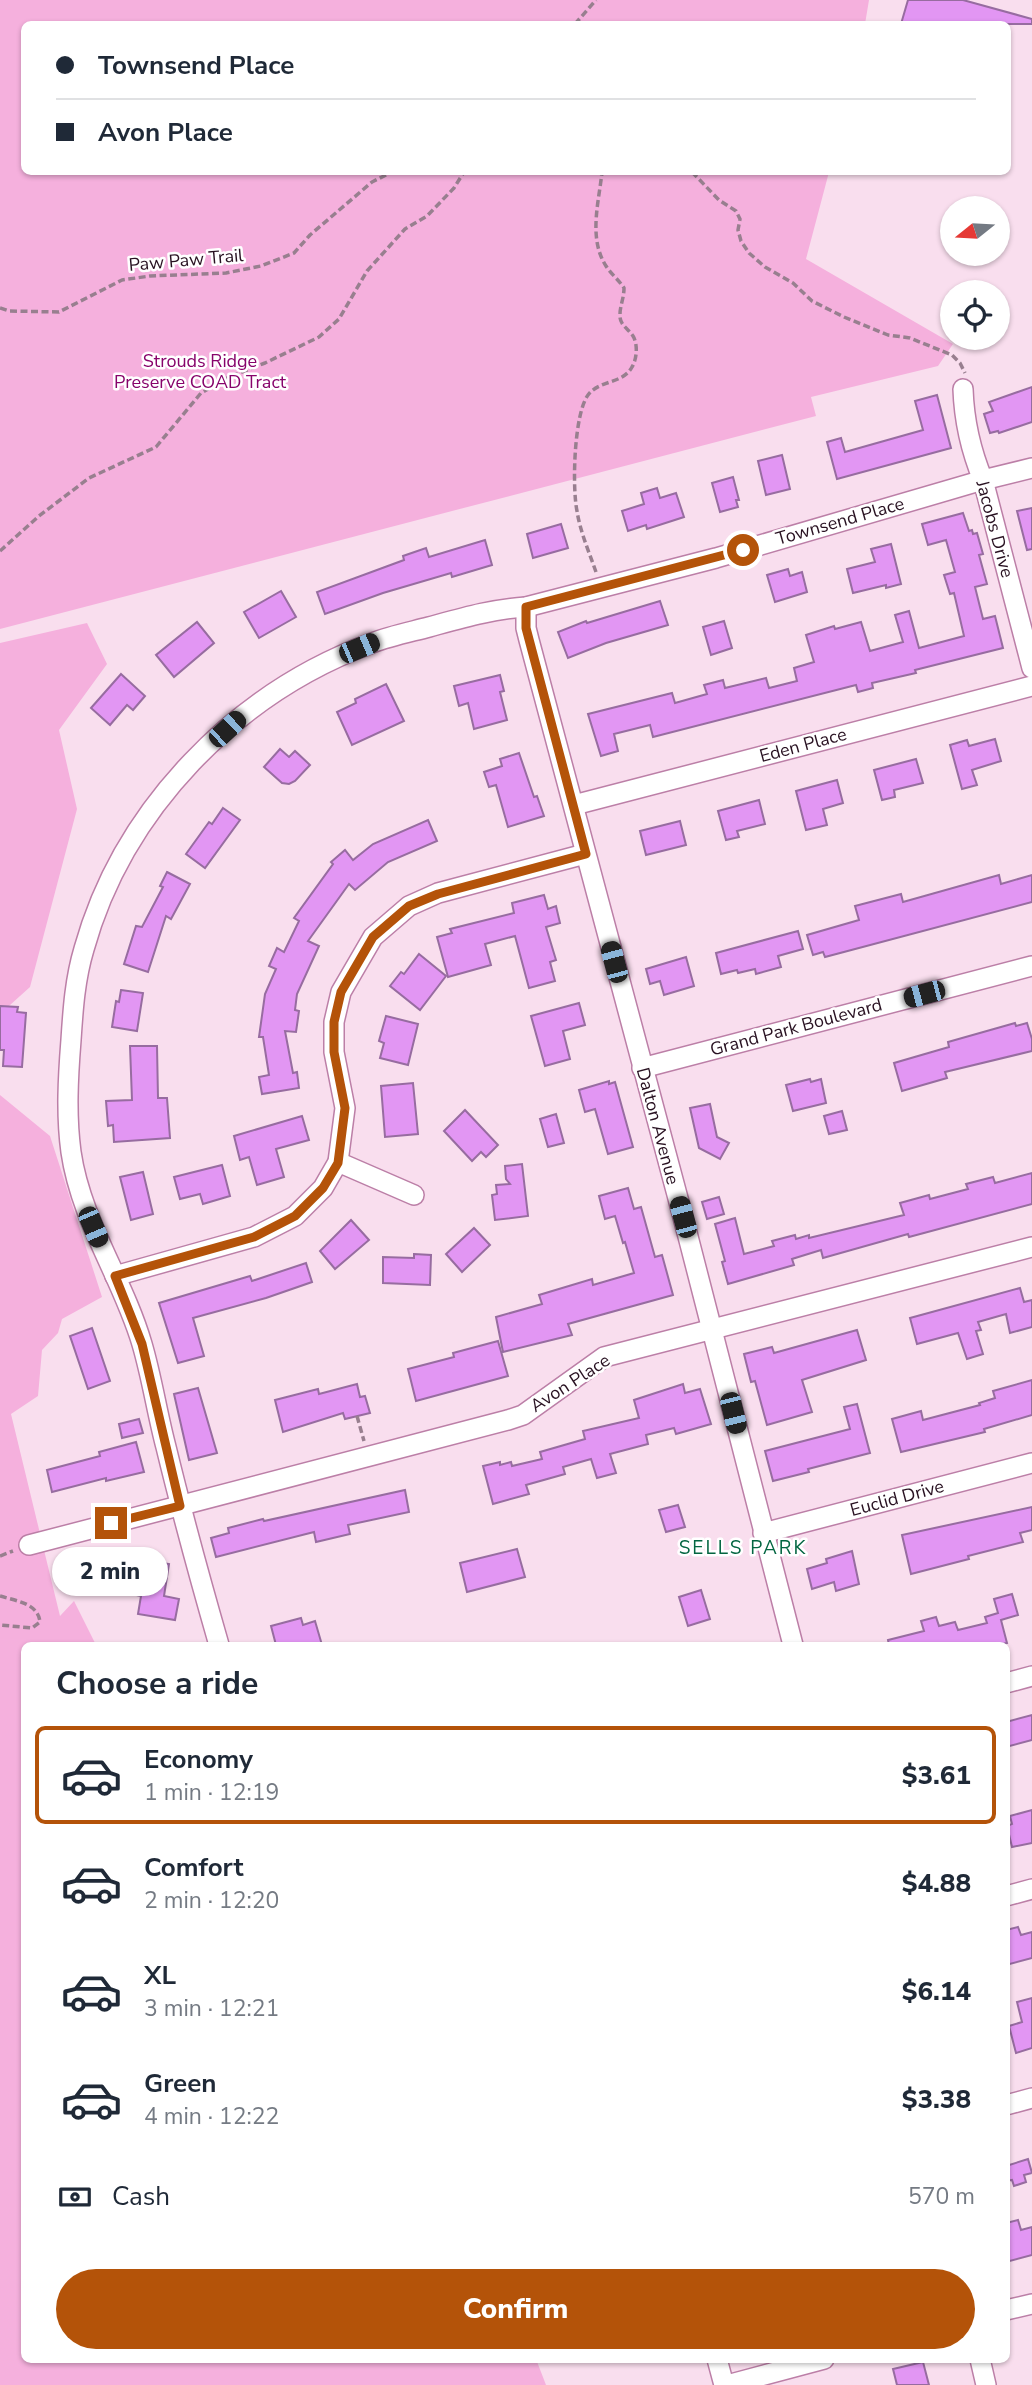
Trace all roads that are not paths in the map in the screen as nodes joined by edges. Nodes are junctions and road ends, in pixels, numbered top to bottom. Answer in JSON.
{"nodes":[{"id":1,"x":963,"y":388,"type":"road end"},
{"id":2,"x":1032,"y":468,"type":"edge"},
{"id":3,"x":983,"y":480,"type":"junction"},
{"id":4,"x":526,"y":607,"type":"junction"},
{"id":5,"x":1032,"y":668,"type":"edge"},
{"id":6,"x":1032,"y":686,"type":"edge"},
{"id":7,"x":574,"y":805,"type":"junction"},
{"id":8,"x":586,"y":854,"type":"junction"},
{"id":9,"x":1032,"y":966,"type":"edge"},
{"id":10,"x":642,"y":1068,"type":"junction"},
{"id":11,"x":338,"y":1163,"type":"junction"},
{"id":12,"x":414,"y":1195,"type":"dead end"},
{"id":13,"x":1032,"y":1247,"type":"edge"},
{"id":14,"x":115,"y":1276,"type":"junction"},
{"id":15,"x":712,"y":1329,"type":"junction"},
{"id":16,"x":1032,"y":1463,"type":"edge"},
{"id":17,"x":180,"y":1506,"type":"junction"},
{"id":18,"x":762,"y":1533,"type":"junction"},
{"id":19,"x":29,"y":1545,"type":"dead end"},
{"id":20,"x":218,"y":1642,"type":"edge"},
{"id":21,"x":792,"y":1642,"type":"edge"},
{"id":22,"x":1032,"y":1676,"type":"edge"},
{"id":23,"x":1010,"y":1682,"type":"edge"},
{"id":24,"x":1032,"y":1889,"type":"edge"},
{"id":25,"x":1010,"y":1895,"type":"edge"},
{"id":26,"x":1032,"y":2098,"type":"edge"},
{"id":27,"x":1010,"y":2104,"type":"edge"},
{"id":28,"x":1032,"y":2304,"type":"edge"},
{"id":29,"x":1010,"y":2310,"type":"edge"},
{"id":30,"x":718,"y":2363,"type":"edge"},
{"id":31,"x":809,"y":2363,"type":"edge"},
{"id":32,"x":981,"y":2363,"type":"edge"},
{"id":33,"x":726,"y":2385,"type":"edge"},
{"id":34,"x":986,"y":2385,"type":"edge"}],
"edges":[{"from":1,"to":3,"type":"street","name":"Jacobs Drive"},
{"from":2,"to":3,"type":"street","name":"Townsend Place"},
{"from":3,"to":4,"type":"street","name":"Townsend Place"},
{"from":3,"to":5,"type":"street","name":"Jacobs Drive"},
{"from":4,"to":7,"type":"street","name":"Dalton Avenue"},
{"from":4,"to":14,"type":"street","name":"Townsend Place"},
{"from":6,"to":7,"type":"street","name":"Eden Place"},
{"from":7,"to":8,"type":"street","name":"Dalton Avenue"},
{"from":8,"to":10,"type":"street","name":"Dalton Avenue"},
{"from":8,"to":11,"type":"street"},
{"from":9,"to":10,"type":"street","name":"Grand Park Boulevard"},
{"from":10,"to":15,"type":"street","name":"Dalton Avenue"},
{"from":11,"to":12,"type":"street"},
{"from":11,"to":14,"type":"street"},
{"from":13,"to":15,"type":"street","name":"Avon Place"},
{"from":14,"to":17,"type":"street","name":"Townsend Place"},
{"from":15,"to":17,"type":"street","name":"Avon Place"},
{"from":15,"to":18,"type":"street","name":"Dalton Avenue"},
{"from":16,"to":18,"type":"street","name":"Euclid Drive"},
{"from":17,"to":19,"type":"street","name":"Avon Place"},
{"from":17,"to":20,"type":"street","name":"Townsend Place"},
{"from":18,"to":21,"type":"street","name":"Dalton Avenue"},
{"from":22,"to":23,"type":"street"},
{"from":24,"to":25,"type":"street"},
{"from":26,"to":27,"type":"street"},
{"from":28,"to":29,"type":"street"},
{"from":30,"to":33,"type":"street"},
{"from":31,"to":33,"type":"street"},
{"from":32,"to":34,"type":"street"}]}
